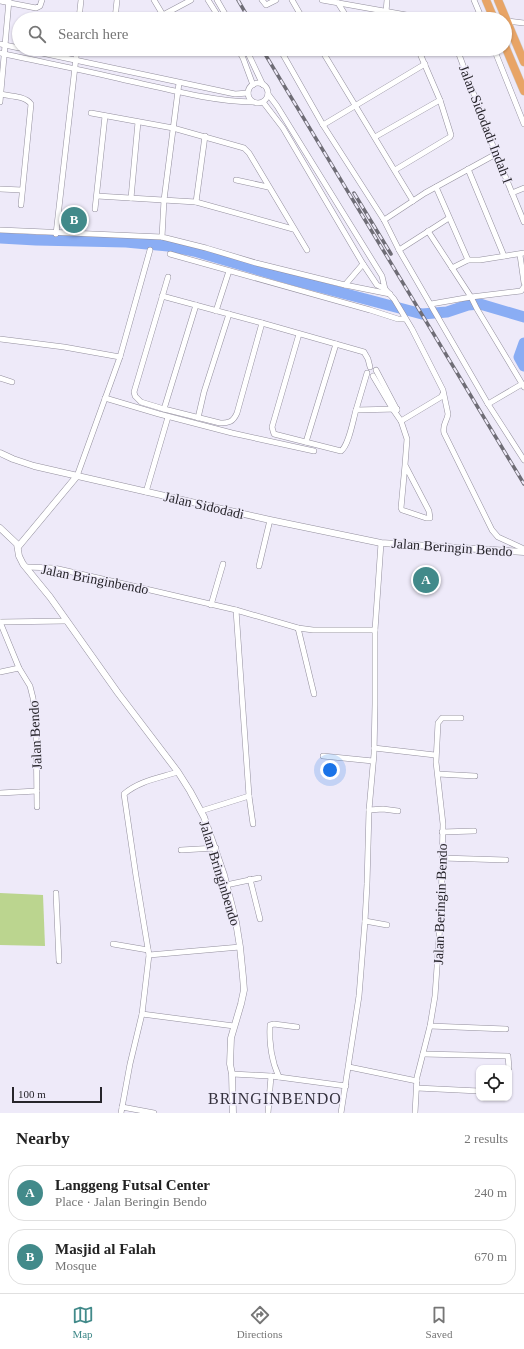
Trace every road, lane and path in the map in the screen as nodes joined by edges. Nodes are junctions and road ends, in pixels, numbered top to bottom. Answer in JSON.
{"nodes":[{"id":1,"x":42,"y":0,"type":"edge"},
{"id":2,"x":81,"y":0,"type":"edge"},
{"id":3,"x":117,"y":0,"type":"edge"},
{"id":4,"x":154,"y":0,"type":"edge"},
{"id":5,"x":191,"y":0,"type":"edge"},
{"id":6,"x":208,"y":0,"type":"edge"},
{"id":7,"x":217,"y":0,"type":"edge"},
{"id":8,"x":262,"y":0,"type":"edge"},
{"id":9,"x":276,"y":0,"type":"edge"},
{"id":10,"x":292,"y":0,"type":"edge"},
{"id":11,"x":322,"y":0,"type":"edge"},
{"id":12,"x":387,"y":0,"type":"edge"},
{"id":13,"x":474,"y":0,"type":"edge"},
{"id":14,"x":486,"y":0,"type":"edge"},
{"id":15,"x":498,"y":0,"type":"edge"},
{"id":16,"x":0,"y":1,"type":"edge"},
{"id":17,"x":9,"y":2,"type":"edge"},
{"id":18,"x":338,"y":3,"type":"junction"},
{"id":19,"x":80,"y":12,"type":"edge"},
{"id":20,"x":116,"y":12,"type":"edge"},
{"id":21,"x":161,"y":12,"type":"edge"},
{"id":22,"x":172,"y":12,"type":"edge"},
{"id":23,"x":216,"y":12,"type":"edge"},
{"id":24,"x":224,"y":12,"type":"edge"},
{"id":25,"x":299,"y":12,"type":"edge"},
{"id":26,"x":344,"y":12,"type":"edge"},
{"id":27,"x":386,"y":12,"type":"joint"},
{"id":28,"x":479,"y":12,"type":"edge"},
{"id":29,"x":491,"y":12,"type":"edge"},
{"id":30,"x":503,"y":12,"type":"edge"},
{"id":31,"x":512,"y":22,"type":"edge"},
{"id":32,"x":524,"y":23,"type":"edge"},
{"id":33,"x":512,"y":33,"type":"edge"},
{"id":34,"x":2,"y":45,"type":"edge"},
{"id":35,"x":12,"y":47,"type":"edge"},
{"id":36,"x":2,"y":53,"type":"edge"},
{"id":37,"x":12,"y":55,"type":"edge"},
{"id":38,"x":16,"y":56,"type":"edge"},
{"id":39,"x":60,"y":56,"type":"edge"},
{"id":40,"x":76,"y":56,"type":"edge"},
{"id":41,"x":242,"y":56,"type":"edge"},
{"id":42,"x":249,"y":56,"type":"edge"},
{"id":43,"x":284,"y":56,"type":"edge"},
{"id":44,"x":325,"y":56,"type":"edge"},
{"id":45,"x":421,"y":56,"type":"edge"},
{"id":46,"x":460,"y":56,"type":"edge"},
{"id":47,"x":497,"y":56,"type":"edge"},
{"id":48,"x":509,"y":56,"type":"edge"},
{"id":49,"x":76,"y":59,"type":"junction"},
{"id":50,"x":524,"y":62,"type":"edge"},
{"id":51,"x":425,"y":64,"type":"junction"},
{"id":52,"x":74,"y":68,"type":"junction"},
{"id":53,"x":179,"y":83,"type":"junction"},
{"id":54,"x":253,"y":85,"type":"junction"},
{"id":55,"x":263,"y":85,"type":"junction"},
{"id":56,"x":524,"y":91,"type":"edge"},
{"id":57,"x":178,"y":92,"type":"junction"},
{"id":58,"x":248,"y":93,"type":"junction"},
{"id":59,"x":0,"y":94,"type":"edge"},
{"id":60,"x":268,"y":94,"type":"junction"},
{"id":61,"x":440,"y":100,"type":"junction"},
{"id":62,"x":0,"y":102,"type":"edge"},
{"id":63,"x":253,"y":102,"type":"junction"},
{"id":64,"x":263,"y":102,"type":"junction"},
{"id":65,"x":355,"y":105,"type":"junction"},
{"id":66,"x":91,"y":113,"type":"dead end"},
{"id":67,"x":105,"y":116,"type":"junction"},
{"id":68,"x":138,"y":122,"type":"junction"},
{"id":69,"x":524,"y":124,"type":"edge"},
{"id":70,"x":323,"y":125,"type":"junction"},
{"id":71,"x":173,"y":128,"type":"junction"},
{"id":72,"x":205,"y":136,"type":"junction"},
{"id":73,"x":374,"y":137,"type":"junction"},
{"id":74,"x":496,"y":154,"type":"junction"},
{"id":75,"x":468,"y":169,"type":"junction"},
{"id":76,"x":394,"y":170,"type":"junction"},
{"id":77,"x":236,"y":180,"type":"dead end"},
{"id":78,"x":268,"y":186,"type":"junction"},
{"id":79,"x":436,"y":187,"type":"junction"},
{"id":80,"x":524,"y":188,"type":"edge"},
{"id":81,"x":0,"y":189,"type":"edge"},
{"id":82,"x":22,"y":190,"type":"junction"},
{"id":83,"x":512,"y":193,"type":"junction"},
{"id":84,"x":97,"y":196,"type":"junction"},
{"id":85,"x":132,"y":198,"type":"junction"},
{"id":86,"x":164,"y":200,"type":"junction"},
{"id":87,"x":413,"y":201,"type":"junction"},
{"id":88,"x":196,"y":202,"type":"junction"},
{"id":89,"x":20,"y":205,"type":"dead end"},
{"id":90,"x":95,"y":209,"type":"dead end"},
{"id":91,"x":449,"y":218,"type":"junction"},
{"id":92,"x":523,"y":219,"type":"edge"},
{"id":93,"x":384,"y":220,"type":"junction"},
{"id":94,"x":293,"y":229,"type":"junction"},
{"id":95,"x":0,"y":230,"type":"edge"},
{"id":96,"x":428,"y":231,"type":"junction"},
{"id":97,"x":56,"y":234,"type":"junction"},
{"id":98,"x":162,"y":237,"type":"junction"},
{"id":99,"x":150,"y":250,"type":"dead end"},
{"id":100,"x":307,"y":250,"type":"dead end"},
{"id":101,"x":399,"y":250,"type":"junction"},
{"id":102,"x":170,"y":254,"type":"dead end"},
{"id":103,"x":522,"y":254,"type":"edge"},
{"id":104,"x":504,"y":256,"type":"junction"},
{"id":105,"x":468,"y":260,"type":"junction"},
{"id":106,"x":363,"y":264,"type":"junction"},
{"id":107,"x":375,"y":266,"type":"junction"},
{"id":108,"x":452,"y":268,"type":"junction"},
{"id":109,"x":229,"y":271,"type":"junction"},
{"id":110,"x":368,"y":272,"type":"junction"},
{"id":111,"x":168,"y":277,"type":"dead end"},
{"id":112,"x":524,"y":283,"type":"edge"},
{"id":113,"x":345,"y":285,"type":"junction"},
{"id":114,"x":524,"y":287,"type":"edge"},
{"id":115,"x":385,"y":289,"type":"junction"},
{"id":116,"x":390,"y":294,"type":"junction"},
{"id":117,"x":162,"y":296,"type":"junction"},
{"id":118,"x":471,"y":297,"type":"junction"},
{"id":119,"x":431,"y":304,"type":"junction"},
{"id":120,"x":196,"y":305,"type":"junction"},
{"id":121,"x":216,"y":311,"type":"junction"},
{"id":122,"x":229,"y":314,"type":"junction"},
{"id":123,"x":405,"y":319,"type":"junction"},
{"id":124,"x":262,"y":323,"type":"junction"},
{"id":125,"x":299,"y":334,"type":"junction"},
{"id":126,"x":0,"y":339,"type":"edge"},
{"id":127,"x":336,"y":344,"type":"junction"},
{"id":128,"x":120,"y":356,"type":"junction"},
{"id":129,"x":370,"y":367,"type":"junction"},
{"id":130,"x":376,"y":370,"type":"junction"},
{"id":131,"x":367,"y":373,"type":"junction"},
{"id":132,"x":374,"y":376,"type":"junction"},
{"id":133,"x":0,"y":378,"type":"edge"},
{"id":134,"x":12,"y":382,"type":"dead end"},
{"id":135,"x":523,"y":385,"type":"edge"},
{"id":136,"x":443,"y":394,"type":"junction"},
{"id":137,"x":105,"y":398,"type":"junction"},
{"id":138,"x":488,"y":404,"type":"junction"},
{"id":139,"x":164,"y":409,"type":"junction"},
{"id":140,"x":394,"y":409,"type":"junction"},
{"id":141,"x":356,"y":410,"type":"junction"},
{"id":142,"x":168,"y":417,"type":"junction"},
{"id":143,"x":198,"y":418,"type":"junction"},
{"id":144,"x":401,"y":421,"type":"junction"},
{"id":145,"x":306,"y":442,"type":"junction"},
{"id":146,"x":314,"y":450,"type":"dead end"},
{"id":147,"x":0,"y":453,"type":"edge"},
{"id":148,"x":524,"y":460,"type":"edge"},
{"id":149,"x":405,"y":465,"type":"junction"},
{"id":150,"x":77,"y":476,"type":"junction"},
{"id":151,"x":146,"y":492,"type":"junction"},
{"id":152,"x":270,"y":520,"type":"junction"},
{"id":153,"x":0,"y":528,"type":"edge"},
{"id":154,"x":331,"y":532,"type":"joint"},
{"id":155,"x":381,"y":543,"type":"junction"},
{"id":156,"x":18,"y":547,"type":"junction"},
{"id":157,"x":524,"y":552,"type":"edge"},
{"id":158,"x":223,"y":564,"type":"dead end"},
{"id":159,"x":259,"y":566,"type":"dead end"},
{"id":160,"x":26,"y":567,"type":"junction"},
{"id":161,"x":211,"y":605,"type":"junction"},
{"id":162,"x":236,"y":610,"type":"junction"},
{"id":163,"x":66,"y":621,"type":"junction"},
{"id":164,"x":0,"y":622,"type":"edge"},
{"id":165,"x":298,"y":628,"type":"junction"},
{"id":166,"x":376,"y":630,"type":"junction"},
{"id":167,"x":19,"y":668,"type":"junction"},
{"id":168,"x":0,"y":672,"type":"edge"},
{"id":169,"x":314,"y":694,"type":"dead end"},
{"id":170,"x":461,"y":718,"type":"dead end"},
{"id":171,"x":374,"y":748,"type":"junction"},
{"id":172,"x":435,"y":755,"type":"junction"},
{"id":173,"x":323,"y":756,"type":"dead end"},
{"id":174,"x":373,"y":761,"type":"junction"},
{"id":175,"x":178,"y":772,"type":"junction"},
{"id":176,"x":438,"y":774,"type":"junction"},
{"id":177,"x":475,"y":776,"type":"dead end"},
{"id":178,"x":37,"y":791,"type":"junction"},
{"id":179,"x":0,"y":793,"type":"edge"},
{"id":180,"x":249,"y":796,"type":"junction"},
{"id":181,"x":37,"y":807,"type":"dead end"},
{"id":182,"x":369,"y":810,"type":"junction"},
{"id":183,"x":201,"y":811,"type":"junction"},
{"id":184,"x":398,"y":811,"type":"dead end"},
{"id":185,"x":253,"y":824,"type":"dead end"},
{"id":186,"x":474,"y":831,"type":"dead end"},
{"id":187,"x":442,"y":832,"type":"junction"},
{"id":188,"x":216,"y":848,"type":"junction"},
{"id":189,"x":181,"y":850,"type":"dead end"},
{"id":190,"x":442,"y":858,"type":"junction"},
{"id":191,"x":506,"y":860,"type":"dead end"},
{"id":192,"x":259,"y":878,"type":"dead end"},
{"id":193,"x":250,"y":879,"type":"junction"},
{"id":194,"x":226,"y":885,"type":"junction"},
{"id":195,"x":56,"y":893,"type":"dead end"},
{"id":196,"x":260,"y":919,"type":"dead end"},
{"id":197,"x":365,"y":921,"type":"junction"},
{"id":198,"x":387,"y":925,"type":"dead end"},
{"id":199,"x":113,"y":944,"type":"dead end"},
{"id":200,"x":240,"y":947,"type":"junction"},
{"id":201,"x":149,"y":952,"type":"junction"},
{"id":202,"x":59,"y":961,"type":"dead end"},
{"id":203,"x":142,"y":1014,"type":"junction"},
{"id":204,"x":234,"y":1026,"type":"junction"},
{"id":205,"x":430,"y":1026,"type":"junction"},
{"id":206,"x":297,"y":1027,"type":"dead end"},
{"id":207,"x":506,"y":1030,"type":"dead end"},
{"id":208,"x":423,"y":1054,"type":"junction"},
{"id":209,"x":509,"y":1065,"type":"edge"},
{"id":210,"x":349,"y":1067,"type":"junction"},
{"id":211,"x":232,"y":1074,"type":"junction"},
{"id":212,"x":272,"y":1076,"type":"junction"},
{"id":213,"x":279,"y":1077,"type":"junction"},
{"id":214,"x":417,"y":1081,"type":"junction"},
{"id":215,"x":346,"y":1086,"type":"junction"},
{"id":216,"x":417,"y":1088,"type":"junction"},
{"id":217,"x":476,"y":1091,"type":"edge"},
{"id":218,"x":122,"y":1107,"type":"junction"},
{"id":219,"x":121,"y":1113,"type":"edge"},
{"id":220,"x":154,"y":1113,"type":"edge"},
{"id":221,"x":233,"y":1113,"type":"edge"},
{"id":222,"x":268,"y":1113,"type":"edge"},
{"id":223,"x":341,"y":1113,"type":"edge"},
{"id":224,"x":415,"y":1113,"type":"edge"}],
"edges":[{"from":1,"to":17,"type":"street"},
{"from":2,"to":19,"type":"street"},
{"from":3,"to":20,"type":"street"},
{"from":4,"to":21,"type":"street"},
{"from":5,"to":22,"type":"street"},
{"from":6,"to":23,"type":"street"},
{"from":7,"to":24,"type":"street"},
{"from":8,"to":9,"type":"street"},
{"from":10,"to":25,"type":"street"},
{"from":11,"to":18,"type":"street"},
{"from":12,"to":27,"type":"street"},
{"from":13,"to":28,"type":"street"},
{"from":14,"to":29,"type":"highway"},
{"from":15,"to":30,"type":"highway"},
{"from":16,"to":17,"type":"street"},
{"from":17,"to":34,"type":"street"},
{"from":18,"to":26,"type":"street"},
{"from":18,"to":27,"type":"street"},
{"from":31,"to":32,"type":"street"},
{"from":33,"to":50,"type":"highway"},
{"from":34,"to":35,"type":"street"},
{"from":34,"to":36,"type":"street"},
{"from":36,"to":37,"type":"street"},
{"from":36,"to":59,"type":"street"},
{"from":38,"to":52,"type":"street"},
{"from":39,"to":49,"type":"street"},
{"from":40,"to":49,"type":"street"},
{"from":41,"to":54,"type":"street"},
{"from":42,"to":55,"type":"street"},
{"from":43,"to":70,"type":"street"},
{"from":44,"to":65,"type":"street"},
{"from":45,"to":51,"type":"street"},
{"from":46,"to":74,"type":"street","name":"Jalan Sidodadi Indah I"},
{"from":47,"to":69,"type":"street"},
{"from":48,"to":56,"type":"highway"},
{"from":49,"to":52,"type":"street"},
{"from":49,"to":53,"type":"street"},
{"from":51,"to":61,"type":"street"},
{"from":51,"to":65,"type":"street"},
{"from":52,"to":57,"type":"street"},
{"from":52,"to":97,"type":"street"},
{"from":53,"to":57,"type":"street"},
{"from":53,"to":58,"type":"street"},
{"from":54,"to":55,"type":"street"},
{"from":54,"to":58,"type":"street"},
{"from":55,"to":60,"type":"street"},
{"from":57,"to":63,"type":"street"},
{"from":57,"to":71,"type":"street"},
{"from":58,"to":63,"type":"street"},
{"from":59,"to":62,"type":"street"},
{"from":59,"to":82,"type":"street"},
{"from":60,"to":64,"type":"street"},
{"from":60,"to":107,"type":"street"},
{"from":61,"to":73,"type":"street"},
{"from":61,"to":76,"type":"street"},
{"from":63,"to":64,"type":"street"},
{"from":64,"to":106,"type":"street"},
{"from":65,"to":70,"type":"street"},
{"from":65,"to":73,"type":"street"},
{"from":66,"to":67,"type":"street"},
{"from":67,"to":68,"type":"street"},
{"from":67,"to":84,"type":"street"},
{"from":68,"to":71,"type":"street"},
{"from":68,"to":85,"type":"street"},
{"from":70,"to":93,"type":"street"},
{"from":71,"to":72,"type":"street"},
{"from":71,"to":86,"type":"street"},
{"from":72,"to":78,"type":"street"},
{"from":72,"to":88,"type":"street"},
{"from":73,"to":76,"type":"street"},
{"from":74,"to":75,"type":"street"},
{"from":74,"to":83,"type":"street","name":"Jalan Sidodadi Indah I"},
{"from":75,"to":79,"type":"street"},
{"from":75,"to":104,"type":"street"},
{"from":76,"to":87,"type":"street"},
{"from":77,"to":78,"type":"street"},
{"from":78,"to":94,"type":"street"},
{"from":79,"to":87,"type":"street"},
{"from":79,"to":91,"type":"street"},
{"from":80,"to":83,"type":"street"},
{"from":81,"to":82,"type":"street"},
{"from":82,"to":89,"type":"street"},
{"from":83,"to":92,"type":"street","name":"Jalan Sidodadi Indah I"},
{"from":84,"to":85,"type":"street"},
{"from":84,"to":90,"type":"street"},
{"from":85,"to":86,"type":"street"},
{"from":86,"to":88,"type":"street"},
{"from":86,"to":98,"type":"street"},
{"from":87,"to":93,"type":"street"},
{"from":88,"to":94,"type":"street"},
{"from":91,"to":96,"type":"street"},
{"from":91,"to":105,"type":"street"},
{"from":93,"to":101,"type":"street"},
{"from":94,"to":100,"type":"street"},
{"from":95,"to":97,"type":"street"},
{"from":96,"to":101,"type":"street"},
{"from":96,"to":108,"type":"street"},
{"from":97,"to":98,"type":"street"},
{"from":98,"to":113,"type":"street"},
{"from":99,"to":128,"type":"street"},
{"from":101,"to":119,"type":"street"},
{"from":102,"to":109,"type":"street"},
{"from":103,"to":104,"type":"street"},
{"from":103,"to":112,"type":"street"},
{"from":104,"to":105,"type":"street"},
{"from":105,"to":108,"type":"street"},
{"from":106,"to":110,"type":"street"},
{"from":106,"to":113,"type":"street"},
{"from":107,"to":110,"type":"street"},
{"from":107,"to":115,"type":"street"},
{"from":108,"to":118,"type":"street"},
{"from":109,"to":121,"type":"street"},
{"from":109,"to":123,"type":"street"},
{"from":110,"to":115,"type":"street"},
{"from":111,"to":117,"type":"street"},
{"from":113,"to":116,"type":"street"},
{"from":114,"to":118,"type":"street"},
{"from":115,"to":116,"type":"street"},
{"from":116,"to":123,"type":"street"},
{"from":117,"to":120,"type":"street"},
{"from":117,"to":139,"type":"street"},
{"from":118,"to":119,"type":"street"},
{"from":118,"to":135,"type":"street"},
{"from":119,"to":138,"type":"street"},
{"from":120,"to":121,"type":"street"},
{"from":120,"to":139,"type":"street"},
{"from":121,"to":122,"type":"street"},
{"from":122,"to":124,"type":"street"},
{"from":122,"to":143,"type":"street"},
{"from":123,"to":136,"type":"street"},
{"from":124,"to":125,"type":"street"},
{"from":124,"to":143,"type":"street"},
{"from":125,"to":127,"type":"street"},
{"from":125,"to":145,"type":"street"},
{"from":126,"to":128,"type":"street"},
{"from":127,"to":129,"type":"street"},
{"from":127,"to":145,"type":"street"},
{"from":128,"to":137,"type":"street"},
{"from":129,"to":130,"type":"street"},
{"from":129,"to":131,"type":"street"},
{"from":130,"to":132,"type":"street"},
{"from":130,"to":140,"type":"street"},
{"from":131,"to":132,"type":"street"},
{"from":131,"to":141,"type":"street"},
{"from":132,"to":140,"type":"street"},
{"from":133,"to":134,"type":"street"},
{"from":135,"to":138,"type":"street"},
{"from":136,"to":144,"type":"street"},
{"from":136,"to":157,"type":"street"},
{"from":137,"to":142,"type":"street"},
{"from":137,"to":150,"type":"street"},
{"from":138,"to":148,"type":"street"},
{"from":139,"to":143,"type":"street"},
{"from":140,"to":141,"type":"street"},
{"from":140,"to":144,"type":"street"},
{"from":141,"to":145,"type":"street"},
{"from":142,"to":146,"type":"street"},
{"from":142,"to":151,"type":"street"},
{"from":144,"to":149,"type":"street"},
{"from":147,"to":150,"type":"street","name":"Jalan Sidodadi"},
{"from":149,"to":149,"type":"street"},
{"from":150,"to":151,"type":"street","name":"Jalan Sidodadi"},
{"from":150,"to":156,"type":"street"},
{"from":151,"to":152,"type":"street","name":"Jalan Sidodadi"},
{"from":152,"to":154,"type":"street","name":"Jalan Sidodadi"},
{"from":152,"to":159,"type":"street"},
{"from":153,"to":156,"type":"street"},
{"from":154,"to":155,"type":"street","name":"Jalan Beringin Bendo"},
{"from":155,"to":157,"type":"street","name":"Jalan Beringin Bendo"},
{"from":155,"to":166,"type":"street","name":"Jalan Beringin Bendo"},
{"from":156,"to":160,"type":"street","name":"Jalan Bringinbendo"},
{"from":158,"to":161,"type":"street"},
{"from":160,"to":161,"type":"street","name":"Jalan Bringinbendo"},
{"from":160,"to":163,"type":"street","name":"Jalan Bringinbendo"},
{"from":161,"to":162,"type":"street","name":"Jalan Bringinbendo"},
{"from":162,"to":165,"type":"street","name":"Jalan Bringinbendo"},
{"from":162,"to":180,"type":"street"},
{"from":163,"to":164,"type":"street","name":"Jalan Bendo"},
{"from":163,"to":175,"type":"street","name":"Jalan Bringinbendo"},
{"from":164,"to":167,"type":"street","name":"Jalan Bendo"},
{"from":165,"to":166,"type":"street","name":"Jalan Bringinbendo"},
{"from":165,"to":169,"type":"street"},
{"from":166,"to":171,"type":"street","name":"Jalan Beringin Bendo"},
{"from":167,"to":168,"type":"street"},
{"from":167,"to":178,"type":"street","name":"Jalan Bendo"},
{"from":170,"to":172,"type":"street","name":"Jalan Beringin Bendo"},
{"from":171,"to":172,"type":"street"},
{"from":171,"to":174,"type":"street","name":"Jalan Beringin Bendo"},
{"from":172,"to":176,"type":"street","name":"Jalan Beringin Bendo"},
{"from":173,"to":174,"type":"street"},
{"from":174,"to":182,"type":"street","name":"Jalan Beringin Bendo"},
{"from":175,"to":183,"type":"street","name":"Jalan Bringinbendo"},
{"from":175,"to":201,"type":"street"},
{"from":176,"to":177,"type":"street"},
{"from":176,"to":187,"type":"street","name":"Jalan Beringin Bendo"},
{"from":178,"to":179,"type":"street"},
{"from":178,"to":181,"type":"street","name":"Jalan Bendo"},
{"from":180,"to":183,"type":"street"},
{"from":180,"to":185,"type":"street"},
{"from":182,"to":184,"type":"street"},
{"from":182,"to":197,"type":"street","name":"Jalan Beringin Bendo"},
{"from":183,"to":188,"type":"street","name":"Jalan Bringinbendo"},
{"from":186,"to":187,"type":"street"},
{"from":187,"to":190,"type":"street","name":"Jalan Beringin Bendo"},
{"from":188,"to":189,"type":"street"},
{"from":188,"to":194,"type":"street","name":"Jalan Bringinbendo"},
{"from":190,"to":191,"type":"street"},
{"from":190,"to":205,"type":"street","name":"Jalan Beringin Bendo"},
{"from":192,"to":193,"type":"street"},
{"from":193,"to":194,"type":"street"},
{"from":193,"to":196,"type":"street"},
{"from":194,"to":200,"type":"street","name":"Jalan Bringinbendo"},
{"from":195,"to":202,"type":"street"},
{"from":197,"to":198,"type":"street"},
{"from":197,"to":210,"type":"street","name":"Jalan Beringin Bendo"},
{"from":199,"to":201,"type":"street"},
{"from":200,"to":201,"type":"street"},
{"from":200,"to":204,"type":"street","name":"Jalan Bringinbendo"},
{"from":201,"to":203,"type":"street"},
{"from":203,"to":204,"type":"street"},
{"from":203,"to":218,"type":"street"},
{"from":204,"to":211,"type":"street","name":"Jalan Bringinbendo"},
{"from":205,"to":207,"type":"street"},
{"from":205,"to":208,"type":"street","name":"Jalan Beringin Bendo"},
{"from":206,"to":213,"type":"street"},
{"from":208,"to":209,"type":"street"},
{"from":208,"to":214,"type":"street","name":"Jalan Beringin Bendo"},
{"from":210,"to":214,"type":"street"},
{"from":210,"to":215,"type":"street","name":"Jalan Beringin Bendo"},
{"from":211,"to":212,"type":"street"},
{"from":211,"to":221,"type":"street","name":"Jalan Bringinbendo"},
{"from":212,"to":213,"type":"street"},
{"from":212,"to":222,"type":"street"},
{"from":213,"to":215,"type":"street"},
{"from":214,"to":216,"type":"street","name":"Jalan Beringin Bendo"},
{"from":215,"to":223,"type":"street","name":"Jalan Beringin Bendo"},
{"from":216,"to":217,"type":"street"},
{"from":216,"to":224,"type":"street","name":"Jalan Beringin Bendo"},
{"from":218,"to":219,"type":"street"},
{"from":218,"to":220,"type":"street"}]}
